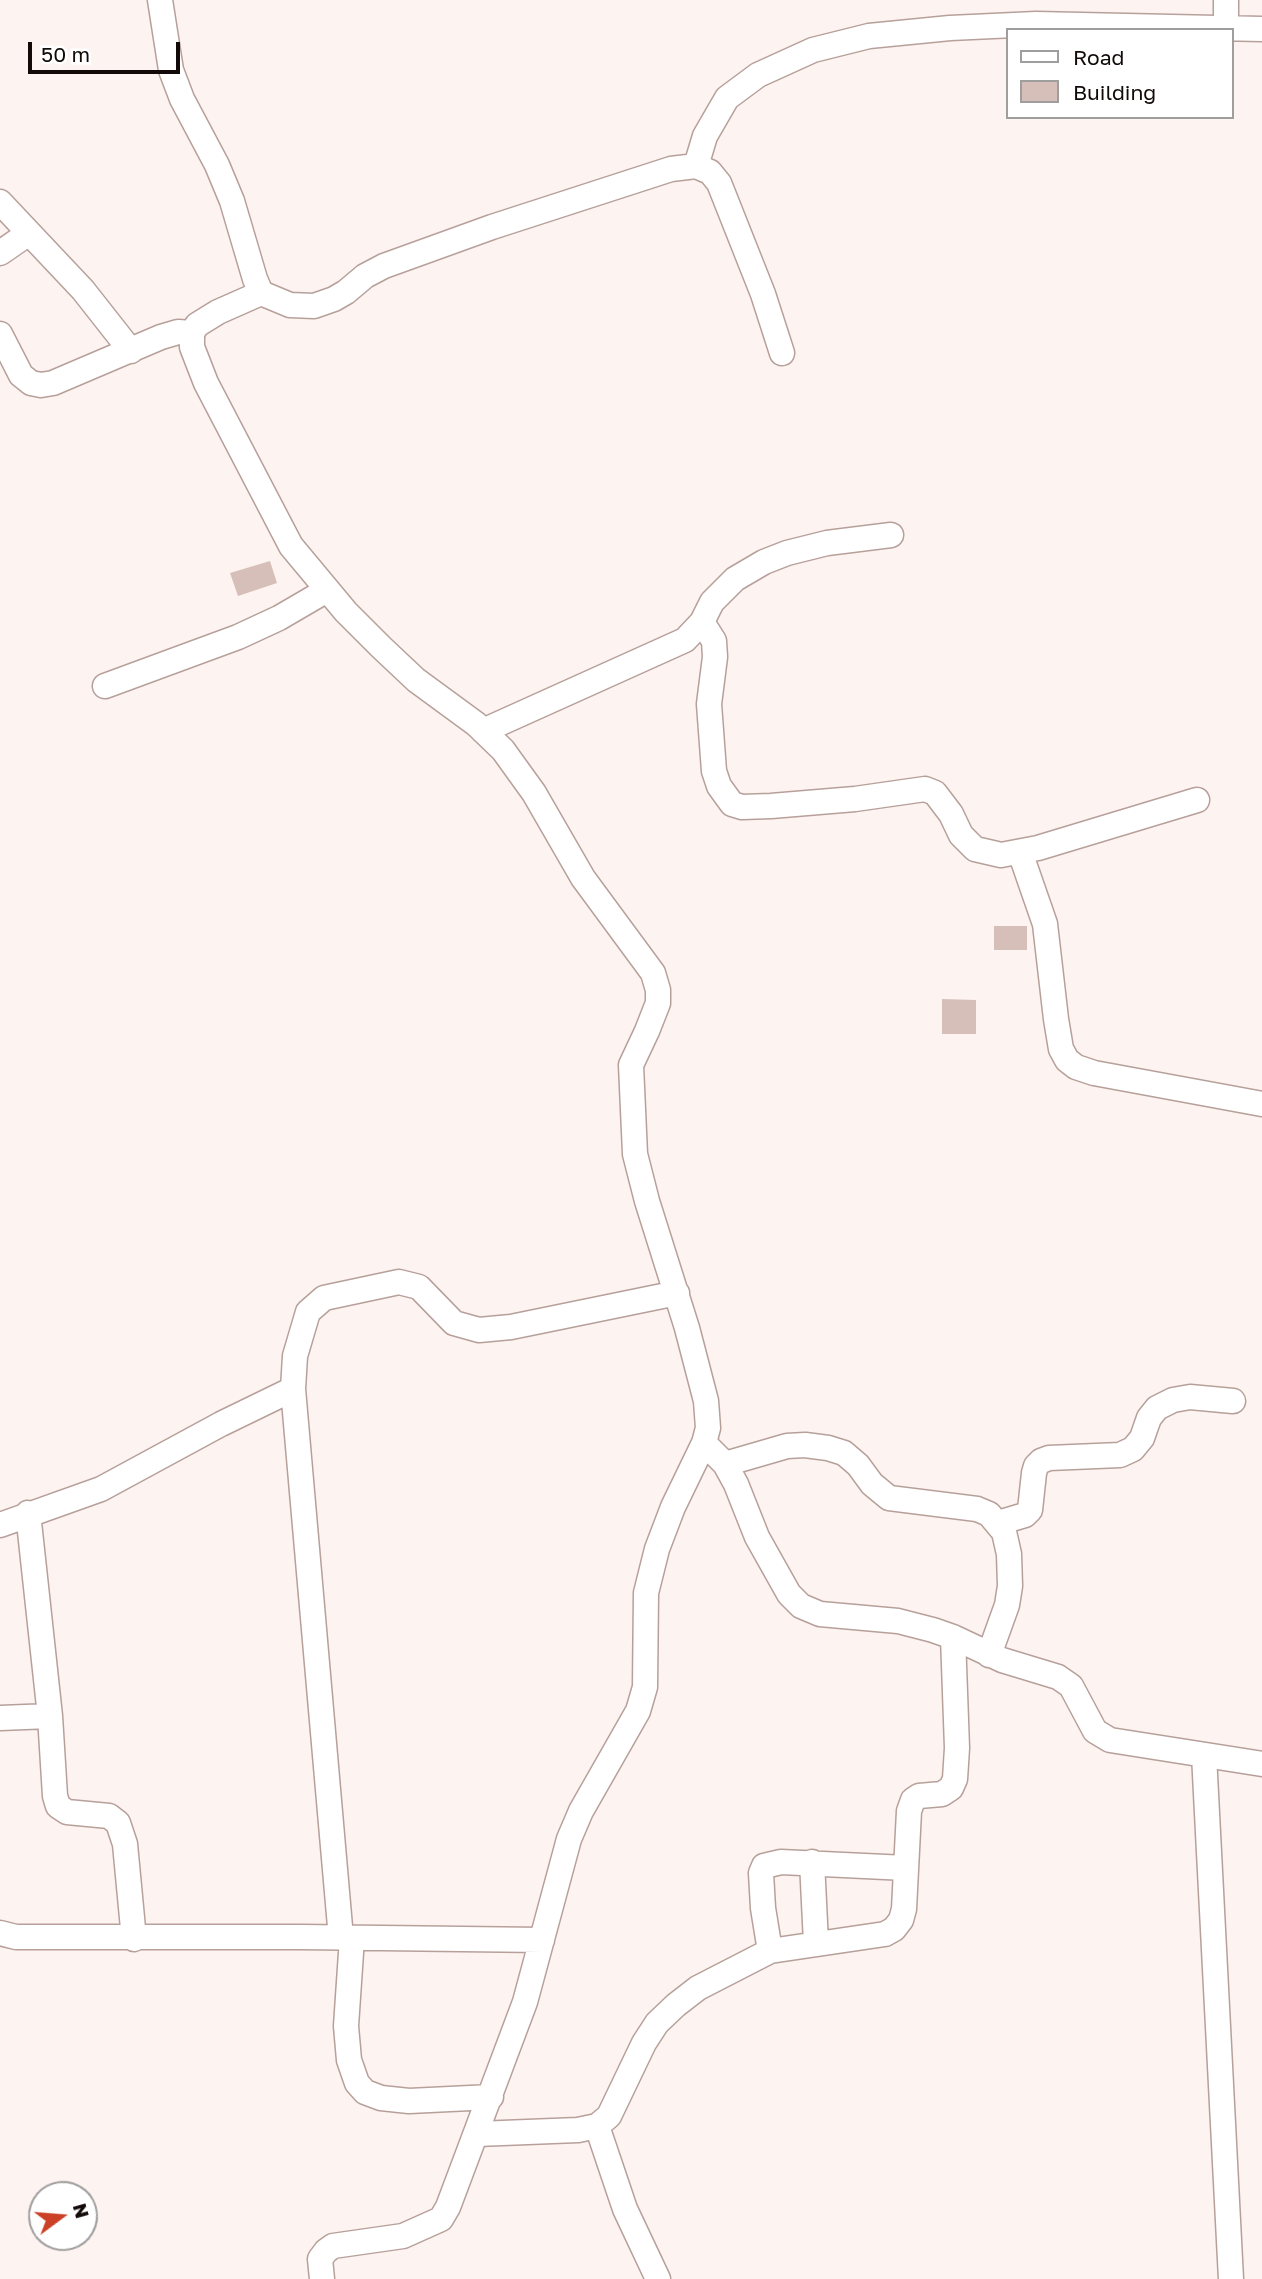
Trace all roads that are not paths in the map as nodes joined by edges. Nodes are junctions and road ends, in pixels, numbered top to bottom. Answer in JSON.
{"nodes":[{"id":1,"x":160,"y":0,"type":"edge"},
{"id":2,"x":1226,"y":0,"type":"edge"},
{"id":3,"x":1188,"y":28,"type":"edge"},
{"id":4,"x":1226,"y":28,"type":"edge"},
{"id":5,"x":1234,"y":29,"type":"edge"},
{"id":6,"x":1262,"y":29,"type":"edge"},
{"id":7,"x":696,"y":166,"type":"junction"},
{"id":8,"x":0,"y":202,"type":"edge"},
{"id":9,"x":29,"y":233,"type":"junction"},
{"id":10,"x":0,"y":253,"type":"edge"},
{"id":11,"x":261,"y":293,"type":"junction"},
{"id":12,"x":0,"y":334,"type":"edge"},
{"id":13,"x":192,"y":334,"type":"junction"},
{"id":14,"x":131,"y":351,"type":"junction"},
{"id":15,"x":782,"y":353,"type":"dead end"},
{"id":16,"x":891,"y":535,"type":"dead end"},
{"id":17,"x":327,"y":590,"type":"junction"},
{"id":18,"x":702,"y":622,"type":"junction"},
{"id":19,"x":105,"y":686,"type":"dead end"},
{"id":20,"x":483,"y":731,"type":"junction"},
{"id":21,"x":1197,"y":800,"type":"dead end"},
{"id":22,"x":1020,"y":852,"type":"junction"},
{"id":23,"x":1262,"y":1104,"type":"edge"},
{"id":24,"x":677,"y":1293,"type":"junction"},
{"id":25,"x":293,"y":1389,"type":"junction"},
{"id":26,"x":1233,"y":1401,"type":"dead end"},
{"id":27,"x":704,"y":1443,"type":"junction"},
{"id":28,"x":725,"y":1464,"type":"junction"},
{"id":29,"x":28,"y":1513,"type":"junction"},
{"id":30,"x":998,"y":1523,"type":"junction"},
{"id":31,"x":0,"y":1525,"type":"edge"},
{"id":32,"x":953,"y":1637,"type":"junction"},
{"id":33,"x":989,"y":1655,"type":"junction"},
{"id":34,"x":50,"y":1716,"type":"junction"},
{"id":35,"x":0,"y":1718,"type":"edge"},
{"id":36,"x":1204,"y":1755,"type":"junction"},
{"id":37,"x":1262,"y":1764,"type":"edge"},
{"id":38,"x":812,"y":1862,"type":"junction"},
{"id":39,"x":906,"y":1868,"type":"junction"},
{"id":40,"x":0,"y":1933,"type":"edge"},
{"id":41,"x":346,"y":1938,"type":"junction"},
{"id":42,"x":134,"y":1939,"type":"junction"},
{"id":43,"x":542,"y":1940,"type":"junction"},
{"id":44,"x":816,"y":1943,"type":"junction"},
{"id":45,"x":770,"y":1951,"type":"junction"},
{"id":46,"x":491,"y":2097,"type":"junction"},
{"id":47,"x":597,"y":2126,"type":"junction"},
{"id":48,"x":477,"y":2134,"type":"junction"},
{"id":49,"x":322,"y":2279,"type":"edge"},
{"id":50,"x":658,"y":2279,"type":"edge"},
{"id":51,"x":1231,"y":2279,"type":"edge"}],
"edges":[{"from":1,"to":11,"type":"street"},
{"from":2,"to":4,"type":"street"},
{"from":3,"to":7,"type":"street"},
{"from":5,"to":6,"type":"street"},
{"from":7,"to":11,"type":"street"},
{"from":7,"to":15,"type":"street"},
{"from":8,"to":9,"type":"street"},
{"from":9,"to":10,"type":"street"},
{"from":9,"to":14,"type":"street"},
{"from":11,"to":13,"type":"street"},
{"from":12,"to":14,"type":"street"},
{"from":13,"to":14,"type":"street"},
{"from":13,"to":17,"type":"street"},
{"from":16,"to":18,"type":"street"},
{"from":17,"to":19,"type":"street"},
{"from":17,"to":20,"type":"street"},
{"from":18,"to":20,"type":"street"},
{"from":18,"to":22,"type":"street"},
{"from":20,"to":24,"type":"street"},
{"from":21,"to":22,"type":"street"},
{"from":22,"to":23,"type":"street"},
{"from":24,"to":25,"type":"street"},
{"from":24,"to":27,"type":"street"},
{"from":25,"to":29,"type":"street"},
{"from":25,"to":41,"type":"street"},
{"from":26,"to":30,"type":"street"},
{"from":27,"to":28,"type":"street"},
{"from":27,"to":43,"type":"street"},
{"from":28,"to":30,"type":"street"},
{"from":28,"to":32,"type":"street"},
{"from":29,"to":31,"type":"street"},
{"from":29,"to":34,"type":"street"},
{"from":30,"to":33,"type":"street"},
{"from":32,"to":33,"type":"street"},
{"from":32,"to":39,"type":"street"},
{"from":33,"to":36,"type":"street"},
{"from":34,"to":35,"type":"street"},
{"from":34,"to":42,"type":"street"},
{"from":36,"to":37,"type":"street"},
{"from":36,"to":51,"type":"street"},
{"from":38,"to":39,"type":"street"},
{"from":38,"to":44,"type":"street"},
{"from":38,"to":45,"type":"street"},
{"from":39,"to":44,"type":"street"},
{"from":40,"to":42,"type":"street"},
{"from":41,"to":42,"type":"street"},
{"from":41,"to":43,"type":"street"},
{"from":41,"to":46,"type":"street"},
{"from":43,"to":46,"type":"street"},
{"from":44,"to":45,"type":"street"},
{"from":45,"to":47,"type":"street"},
{"from":46,"to":48,"type":"street"},
{"from":47,"to":48,"type":"street"},
{"from":47,"to":50,"type":"street"},
{"from":48,"to":49,"type":"street"}]}
